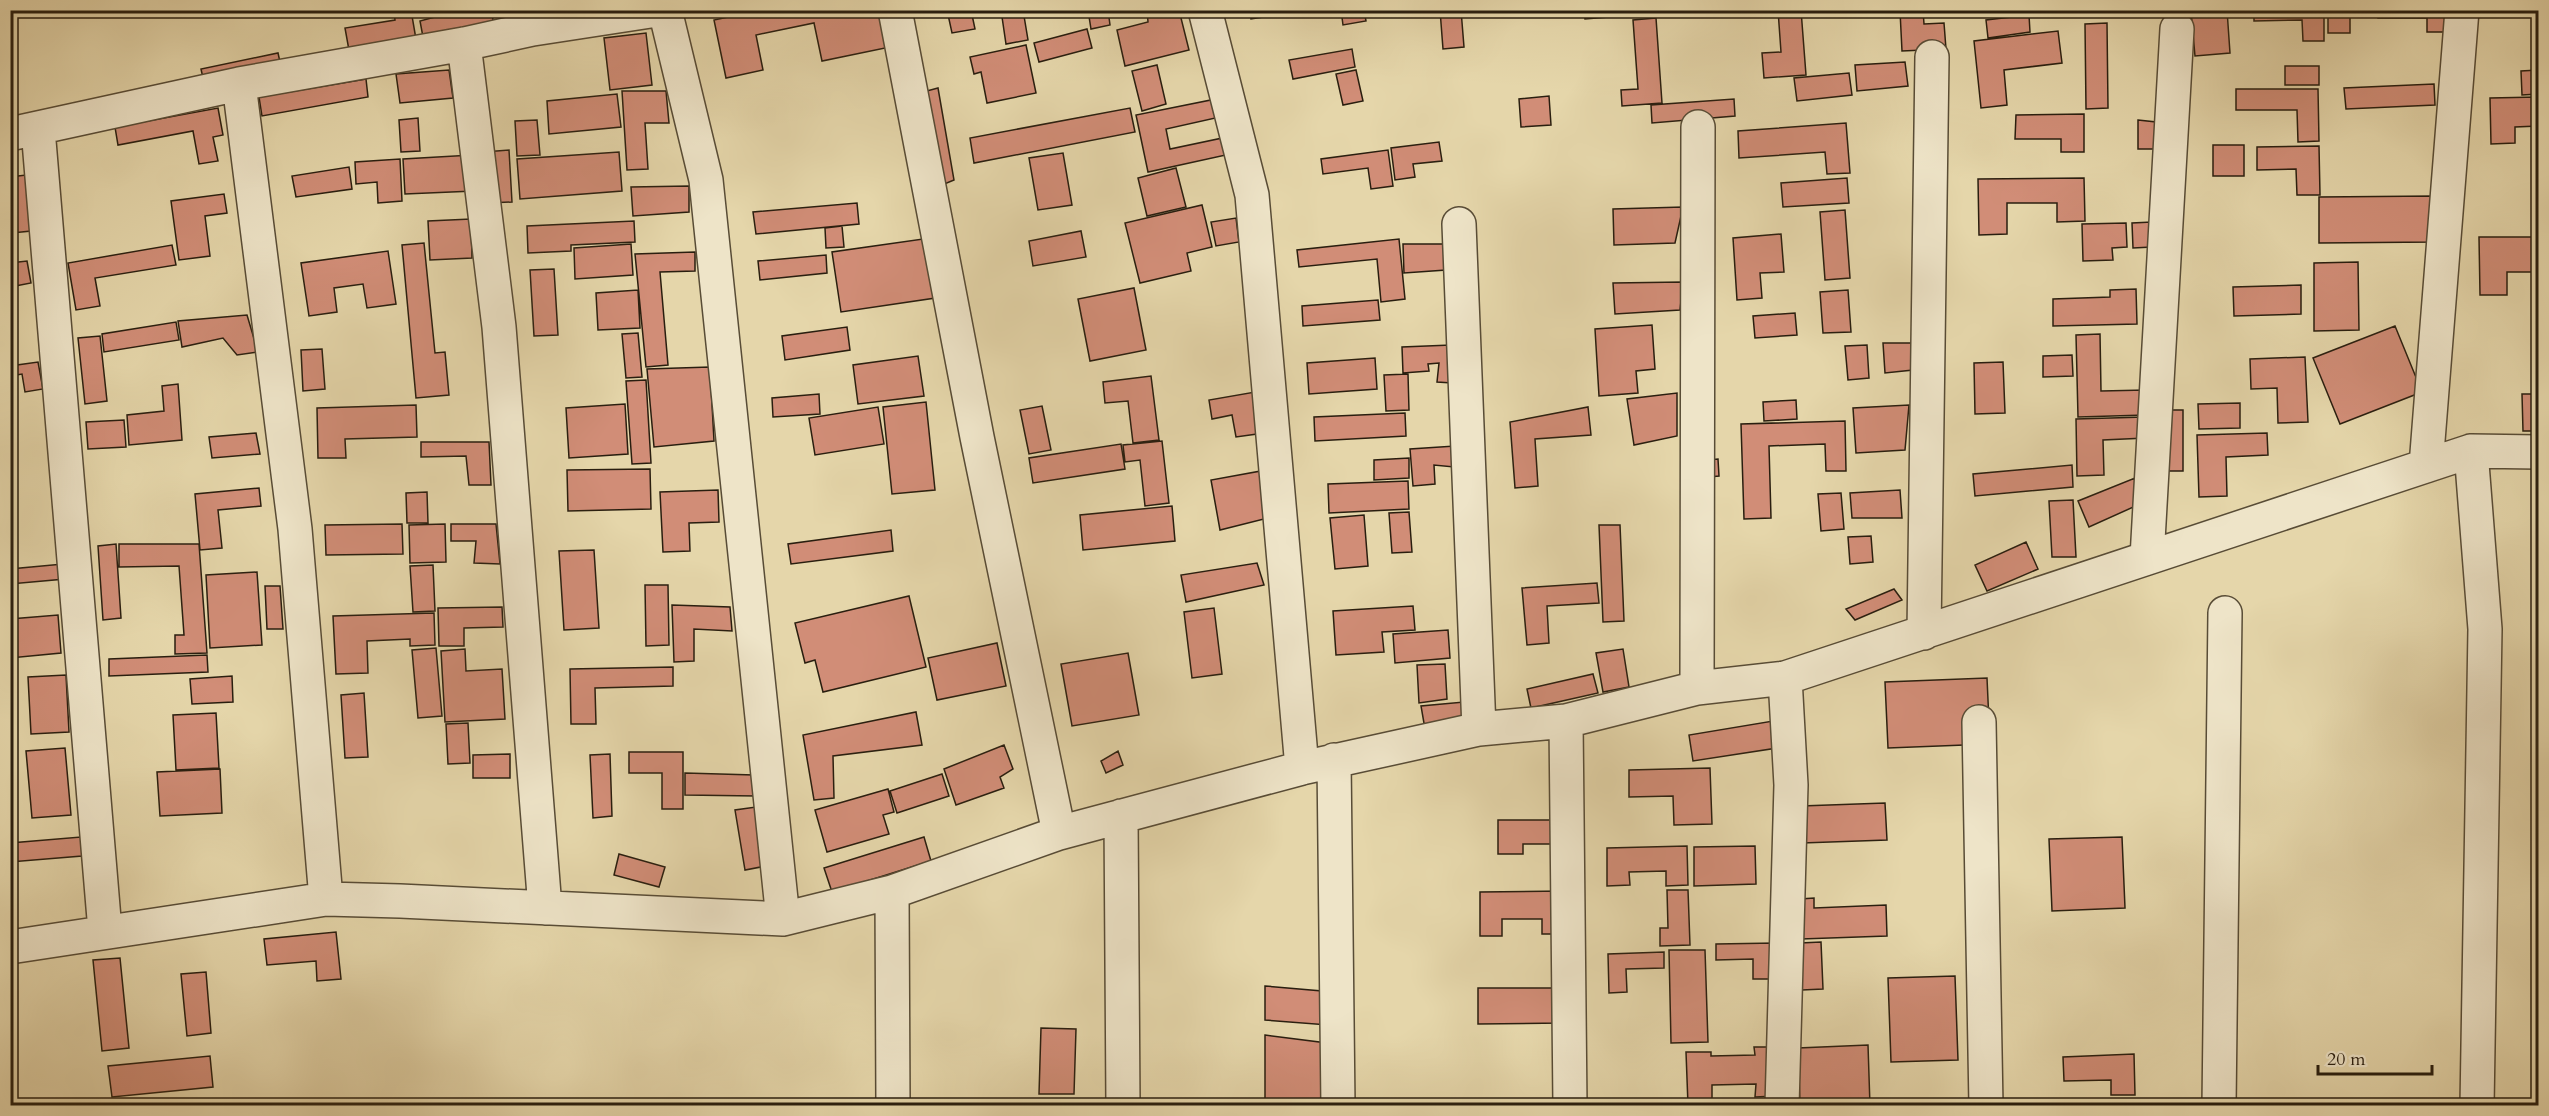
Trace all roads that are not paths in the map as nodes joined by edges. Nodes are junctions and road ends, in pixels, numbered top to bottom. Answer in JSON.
{"nodes":[{"id":1,"x":657,"y":10,"type":"edge"},
{"id":2,"x":665,"y":10,"type":"edge"},
{"id":3,"x":895,"y":10,"type":"edge"},
{"id":4,"x":1205,"y":10,"type":"edge"},
{"id":5,"x":2462,"y":10,"type":"edge"},
{"id":6,"x":531,"y":20,"type":"edge"},
{"id":7,"x":2177,"y":29,"type":"dead end"},
{"id":8,"x":464,"y":44,"type":"junction"},
{"id":9,"x":1932,"y":57,"type":"dead end"},
{"id":10,"x":239,"y":84,"type":"junction"},
{"id":11,"x":1698,"y":127,"type":"dead end"},
{"id":12,"x":24,"y":132,"type":"edge"},
{"id":13,"x":1459,"y":224,"type":"dead end"},
{"id":14,"x":2471,"y":451,"type":"junction"},
{"id":15,"x":2538,"y":452,"type":"edge"},
{"id":16,"x":2426,"y":466,"type":"junction"},
{"id":17,"x":2147,"y":558,"type":"junction"},
{"id":18,"x":2225,"y":613,"type":"dead end"},
{"id":19,"x":1924,"y":633,"type":"junction"},
{"id":20,"x":1785,"y":678,"type":"junction"},
{"id":21,"x":1697,"y":688,"type":"junction"},
{"id":22,"x":1566,"y":721,"type":"junction"},
{"id":23,"x":1979,"y":722,"type":"dead end"},
{"id":24,"x":1479,"y":729,"type":"junction"},
{"id":25,"x":1334,"y":760,"type":"junction"},
{"id":26,"x":1302,"y":768,"type":"junction"},
{"id":27,"x":1121,"y":816,"type":"junction"},
{"id":28,"x":1059,"y":833,"type":"junction"},
{"id":29,"x":892,"y":892,"type":"junction"},
{"id":30,"x":326,"y":899,"type":"junction"},
{"id":31,"x":545,"y":908,"type":"junction"},
{"id":32,"x":783,"y":919,"type":"junction"},
{"id":33,"x":105,"y":931,"type":"junction"},
{"id":34,"x":10,"y":947,"type":"edge"},
{"id":35,"x":893,"y":1106,"type":"edge"},
{"id":36,"x":1123,"y":1106,"type":"edge"},
{"id":37,"x":1338,"y":1106,"type":"edge"},
{"id":38,"x":1570,"y":1106,"type":"edge"},
{"id":39,"x":1782,"y":1106,"type":"edge"},
{"id":40,"x":1986,"y":1106,"type":"edge"},
{"id":41,"x":2219,"y":1106,"type":"edge"},
{"id":42,"x":2477,"y":1106,"type":"edge"}],
"edges":[{"from":1,"to":6,"type":"street"},
{"from":2,"to":32,"type":"street"},
{"from":3,"to":28,"type":"street"},
{"from":4,"to":26,"type":"street"},
{"from":5,"to":16,"type":"street"},
{"from":6,"to":8,"type":"street"},
{"from":7,"to":17,"type":"street"},
{"from":8,"to":10,"type":"street"},
{"from":8,"to":31,"type":"street"},
{"from":9,"to":19,"type":"street"},
{"from":10,"to":12,"type":"street"},
{"from":10,"to":30,"type":"street"},
{"from":11,"to":21,"type":"street"},
{"from":12,"to":33,"type":"street"},
{"from":13,"to":24,"type":"street"},
{"from":14,"to":15,"type":"street"},
{"from":14,"to":16,"type":"street"},
{"from":14,"to":42,"type":"street"},
{"from":16,"to":17,"type":"street"},
{"from":17,"to":19,"type":"street"},
{"from":18,"to":41,"type":"street"},
{"from":19,"to":20,"type":"street"},
{"from":20,"to":21,"type":"street"},
{"from":20,"to":39,"type":"street"},
{"from":21,"to":22,"type":"street"},
{"from":22,"to":24,"type":"street"},
{"from":22,"to":38,"type":"street"},
{"from":23,"to":40,"type":"street"},
{"from":24,"to":25,"type":"street"},
{"from":25,"to":26,"type":"street"},
{"from":25,"to":37,"type":"street"},
{"from":26,"to":27,"type":"street"},
{"from":27,"to":28,"type":"street"},
{"from":27,"to":36,"type":"street"},
{"from":28,"to":29,"type":"street"},
{"from":29,"to":32,"type":"street"},
{"from":29,"to":35,"type":"street"},
{"from":30,"to":31,"type":"street"},
{"from":30,"to":33,"type":"street"},
{"from":31,"to":32,"type":"street"},
{"from":33,"to":34,"type":"street"}]}
